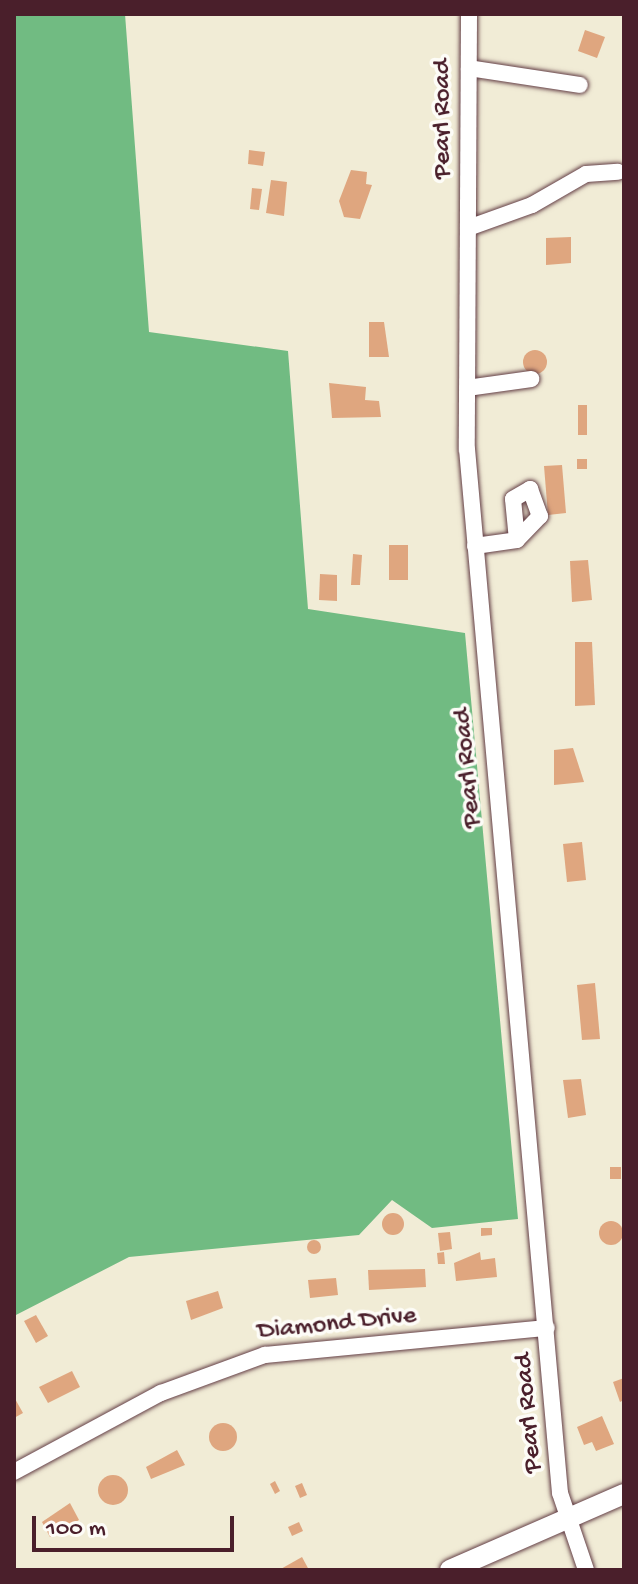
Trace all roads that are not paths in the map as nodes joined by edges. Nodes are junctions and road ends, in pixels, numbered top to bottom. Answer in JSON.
{"nodes":[{"id":1,"x":469,"y":14,"type":"edge"},
{"id":2,"x":469,"y":68,"type":"junction"},
{"id":3,"x":580,"y":85,"type":"dead end"},
{"id":4,"x":618,"y":172,"type":"dead end"},
{"id":5,"x":468,"y":228,"type":"junction"},
{"id":6,"x":531,"y":379,"type":"dead end"},
{"id":7,"x":467,"y":388,"type":"junction"},
{"id":8,"x":517,"y":540,"type":"dead end"},
{"id":9,"x":475,"y":546,"type":"junction"},
{"id":10,"x":547,"y":1328,"type":"junction"},
{"id":11,"x":14,"y":1472,"type":"edge"},
{"id":12,"x":624,"y":1494,"type":"edge"},
{"id":13,"x":564,"y":1516,"type":"junction"},
{"id":14,"x":450,"y":1570,"type":"edge"},
{"id":15,"x":586,"y":1570,"type":"edge"}],
"edges":[{"from":1,"to":2,"type":"street","name":"Pearl Road"},
{"from":2,"to":3,"type":"street"},
{"from":2,"to":5,"type":"street","name":"Pearl Road"},
{"from":4,"to":5,"type":"street"},
{"from":5,"to":7,"type":"street","name":"Pearl Road"},
{"from":6,"to":7,"type":"street"},
{"from":7,"to":9,"type":"street","name":"Pearl Road"},
{"from":8,"to":9,"type":"street"},
{"from":9,"to":10,"type":"street","name":"Pearl Road"},
{"from":10,"to":11,"type":"street","name":"Diamond Drive"},
{"from":10,"to":13,"type":"street","name":"Pearl Road"},
{"from":12,"to":13,"type":"main road"},
{"from":13,"to":14,"type":"main road"},
{"from":13,"to":15,"type":"street","name":"Pearl Road"}]}
